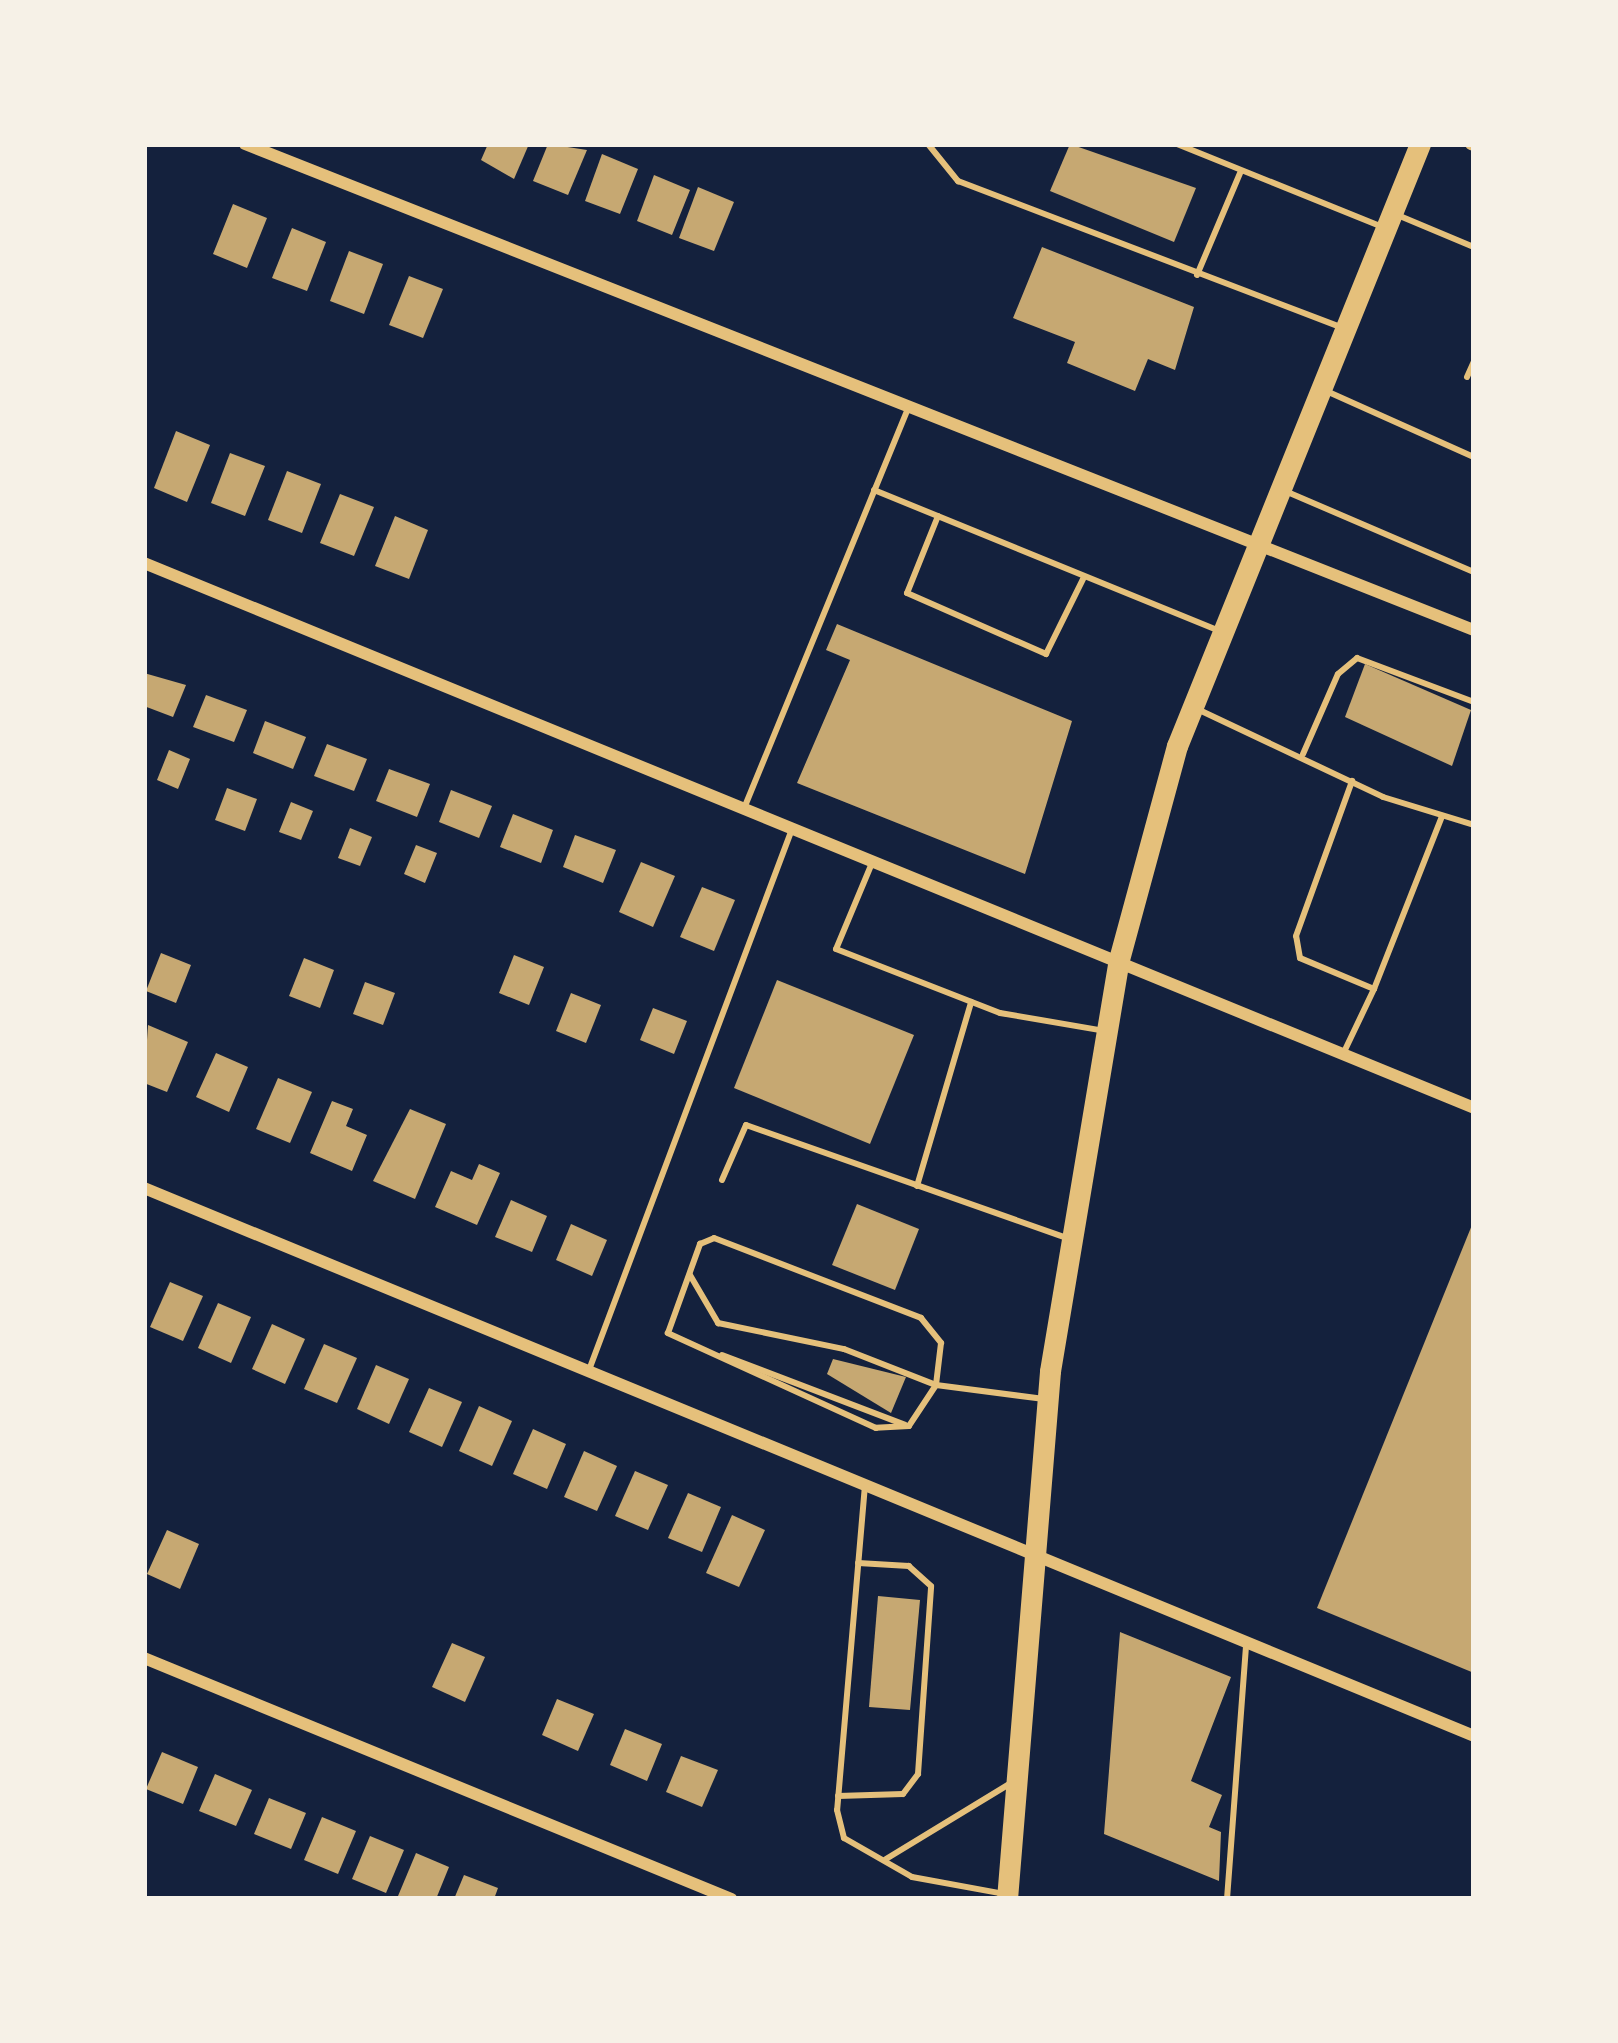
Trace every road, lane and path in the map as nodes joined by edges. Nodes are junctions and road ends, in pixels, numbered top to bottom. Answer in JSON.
{"nodes":[{"id":1,"x":245,"y":144,"type":"edge"},
{"id":2,"x":928,"y":144,"type":"edge"},
{"id":3,"x":1177,"y":144,"type":"edge"},
{"id":4,"x":1420,"y":144,"type":"edge"},
{"id":5,"x":1240,"y":173,"type":"junction"},
{"id":6,"x":1388,"y":220,"type":"junction"},
{"id":7,"x":1474,"y":247,"type":"edge"},
{"id":8,"x":1196,"y":275,"type":"junction"},
{"id":9,"x":1343,"y":328,"type":"junction"},
{"id":10,"x":1474,"y":361,"type":"edge"},
{"id":11,"x":1467,"y":376,"type":"dead end"},
{"id":12,"x":1318,"y":387,"type":"junction"},
{"id":13,"x":908,"y":408,"type":"junction"},
{"id":14,"x":1474,"y":457,"type":"edge"},
{"id":15,"x":1276,"y":487,"type":"junction"},
{"id":16,"x":874,"y":490,"type":"junction"},
{"id":17,"x":938,"y":516,"type":"junction"},
{"id":18,"x":1253,"y":544,"type":"junction"},
{"id":19,"x":144,"y":563,"type":"edge"},
{"id":20,"x":1474,"y":572,"type":"edge"},
{"id":21,"x":1084,"y":575,"type":"junction"},
{"id":22,"x":1474,"y":630,"type":"edge"},
{"id":23,"x":1220,"y":631,"type":"junction"},
{"id":24,"x":1474,"y":703,"type":"edge"},
{"id":25,"x":1192,"y":706,"type":"junction"},
{"id":26,"x":1303,"y":754,"type":"junction"},
{"id":27,"x":1352,"y":781,"type":"junction"},
{"id":28,"x":745,"y":806,"type":"junction"},
{"id":29,"x":1442,"y":816,"type":"junction"},
{"id":30,"x":793,"y":825,"type":"junction"},
{"id":31,"x":1474,"y":825,"type":"edge"},
{"id":32,"x":874,"y":859,"type":"junction"},
{"id":33,"x":1118,"y":963,"type":"junction"},
{"id":34,"x":1374,"y":989,"type":"junction"},
{"id":35,"x":970,"y":1002,"type":"junction"},
{"id":36,"x":1103,"y":1030,"type":"junction"},
{"id":37,"x":1343,"y":1054,"type":"junction"},
{"id":38,"x":1474,"y":1108,"type":"edge"},
{"id":39,"x":722,"y":1180,"type":"dead end"},
{"id":40,"x":917,"y":1186,"type":"junction"},
{"id":41,"x":144,"y":1188,"type":"edge"},
{"id":42,"x":1066,"y":1238,"type":"junction"},
{"id":43,"x":689,"y":1269,"type":"junction"},
{"id":44,"x":713,"y":1354,"type":"junction"},
{"id":45,"x":589,"y":1370,"type":"junction"},
{"id":46,"x":936,"y":1385,"type":"junction"},
{"id":47,"x":1048,"y":1399,"type":"junction"},
{"id":48,"x":909,"y":1426,"type":"junction"},
{"id":49,"x":865,"y":1485,"type":"junction"},
{"id":50,"x":1035,"y":1556,"type":"junction"},
{"id":51,"x":858,"y":1562,"type":"junction"},
{"id":52,"x":1246,"y":1642,"type":"junction"},
{"id":53,"x":144,"y":1658,"type":"edge"},
{"id":54,"x":1474,"y":1736,"type":"edge"},
{"id":55,"x":1017,"y":1780,"type":"junction"},
{"id":56,"x":838,"y":1796,"type":"junction"},
{"id":57,"x":886,"y":1859,"type":"junction"},
{"id":58,"x":1008,"y":1897,"type":"edge"},
{"id":59,"x":731,"y":1899,"type":"edge"},
{"id":60,"x":1227,"y":1899,"type":"edge"}],
"edges":[{"from":1,"to":13,"type":"street"},
{"from":2,"to":8,"type":"lane"},
{"from":3,"to":5,"type":"lane"},
{"from":4,"to":6,"type":"main road"},
{"from":5,"to":6,"type":"lane"},
{"from":5,"to":8,"type":"lane"},
{"from":6,"to":7,"type":"lane"},
{"from":6,"to":9,"type":"main road"},
{"from":8,"to":9,"type":"lane"},
{"from":9,"to":12,"type":"main road"},
{"from":10,"to":11,"type":"lane"},
{"from":12,"to":14,"type":"lane"},
{"from":12,"to":15,"type":"main road"},
{"from":13,"to":16,"type":"lane"},
{"from":13,"to":18,"type":"street"},
{"from":15,"to":18,"type":"main road"},
{"from":15,"to":20,"type":"lane"},
{"from":16,"to":17,"type":"lane"},
{"from":16,"to":28,"type":"lane"},
{"from":17,"to":21,"type":"lane"},
{"from":17,"to":21,"type":"lane"},
{"from":18,"to":22,"type":"street"},
{"from":18,"to":23,"type":"main road"},
{"from":19,"to":28,"type":"street"},
{"from":21,"to":23,"type":"lane"},
{"from":23,"to":25,"type":"main road"},
{"from":24,"to":26,"type":"lane"},
{"from":25,"to":26,"type":"lane"},
{"from":25,"to":33,"type":"main road"},
{"from":26,"to":27,"type":"lane"},
{"from":27,"to":29,"type":"lane"},
{"from":27,"to":34,"type":"lane"},
{"from":28,"to":30,"type":"street"},
{"from":29,"to":31,"type":"lane"},
{"from":29,"to":34,"type":"lane"},
{"from":30,"to":32,"type":"street"},
{"from":30,"to":45,"type":"lane"},
{"from":32,"to":33,"type":"street"},
{"from":32,"to":35,"type":"lane"},
{"from":33,"to":36,"type":"main road"},
{"from":33,"to":37,"type":"street"},
{"from":34,"to":37,"type":"lane"},
{"from":35,"to":36,"type":"lane"},
{"from":35,"to":40,"type":"lane"},
{"from":36,"to":42,"type":"main road"},
{"from":37,"to":38,"type":"street"},
{"from":39,"to":40,"type":"lane"},
{"from":40,"to":42,"type":"lane"},
{"from":41,"to":45,"type":"street"},
{"from":42,"to":47,"type":"main road"},
{"from":43,"to":44,"type":"lane"},
{"from":43,"to":46,"type":"lane"},
{"from":43,"to":46,"type":"lane"},
{"from":44,"to":48,"type":"lane"},
{"from":44,"to":48,"type":"lane"},
{"from":45,"to":49,"type":"street"},
{"from":46,"to":47,"type":"lane"},
{"from":46,"to":48,"type":"lane"},
{"from":47,"to":50,"type":"main road"},
{"from":49,"to":50,"type":"street"},
{"from":49,"to":51,"type":"lane"},
{"from":50,"to":52,"type":"street"},
{"from":50,"to":55,"type":"main road"},
{"from":51,"to":56,"type":"lane"},
{"from":51,"to":56,"type":"lane"},
{"from":52,"to":54,"type":"street"},
{"from":52,"to":60,"type":"lane"},
{"from":53,"to":59,"type":"street"},
{"from":55,"to":57,"type":"lane"},
{"from":55,"to":58,"type":"main road"},
{"from":56,"to":57,"type":"lane"},
{"from":57,"to":58,"type":"lane"}]}
